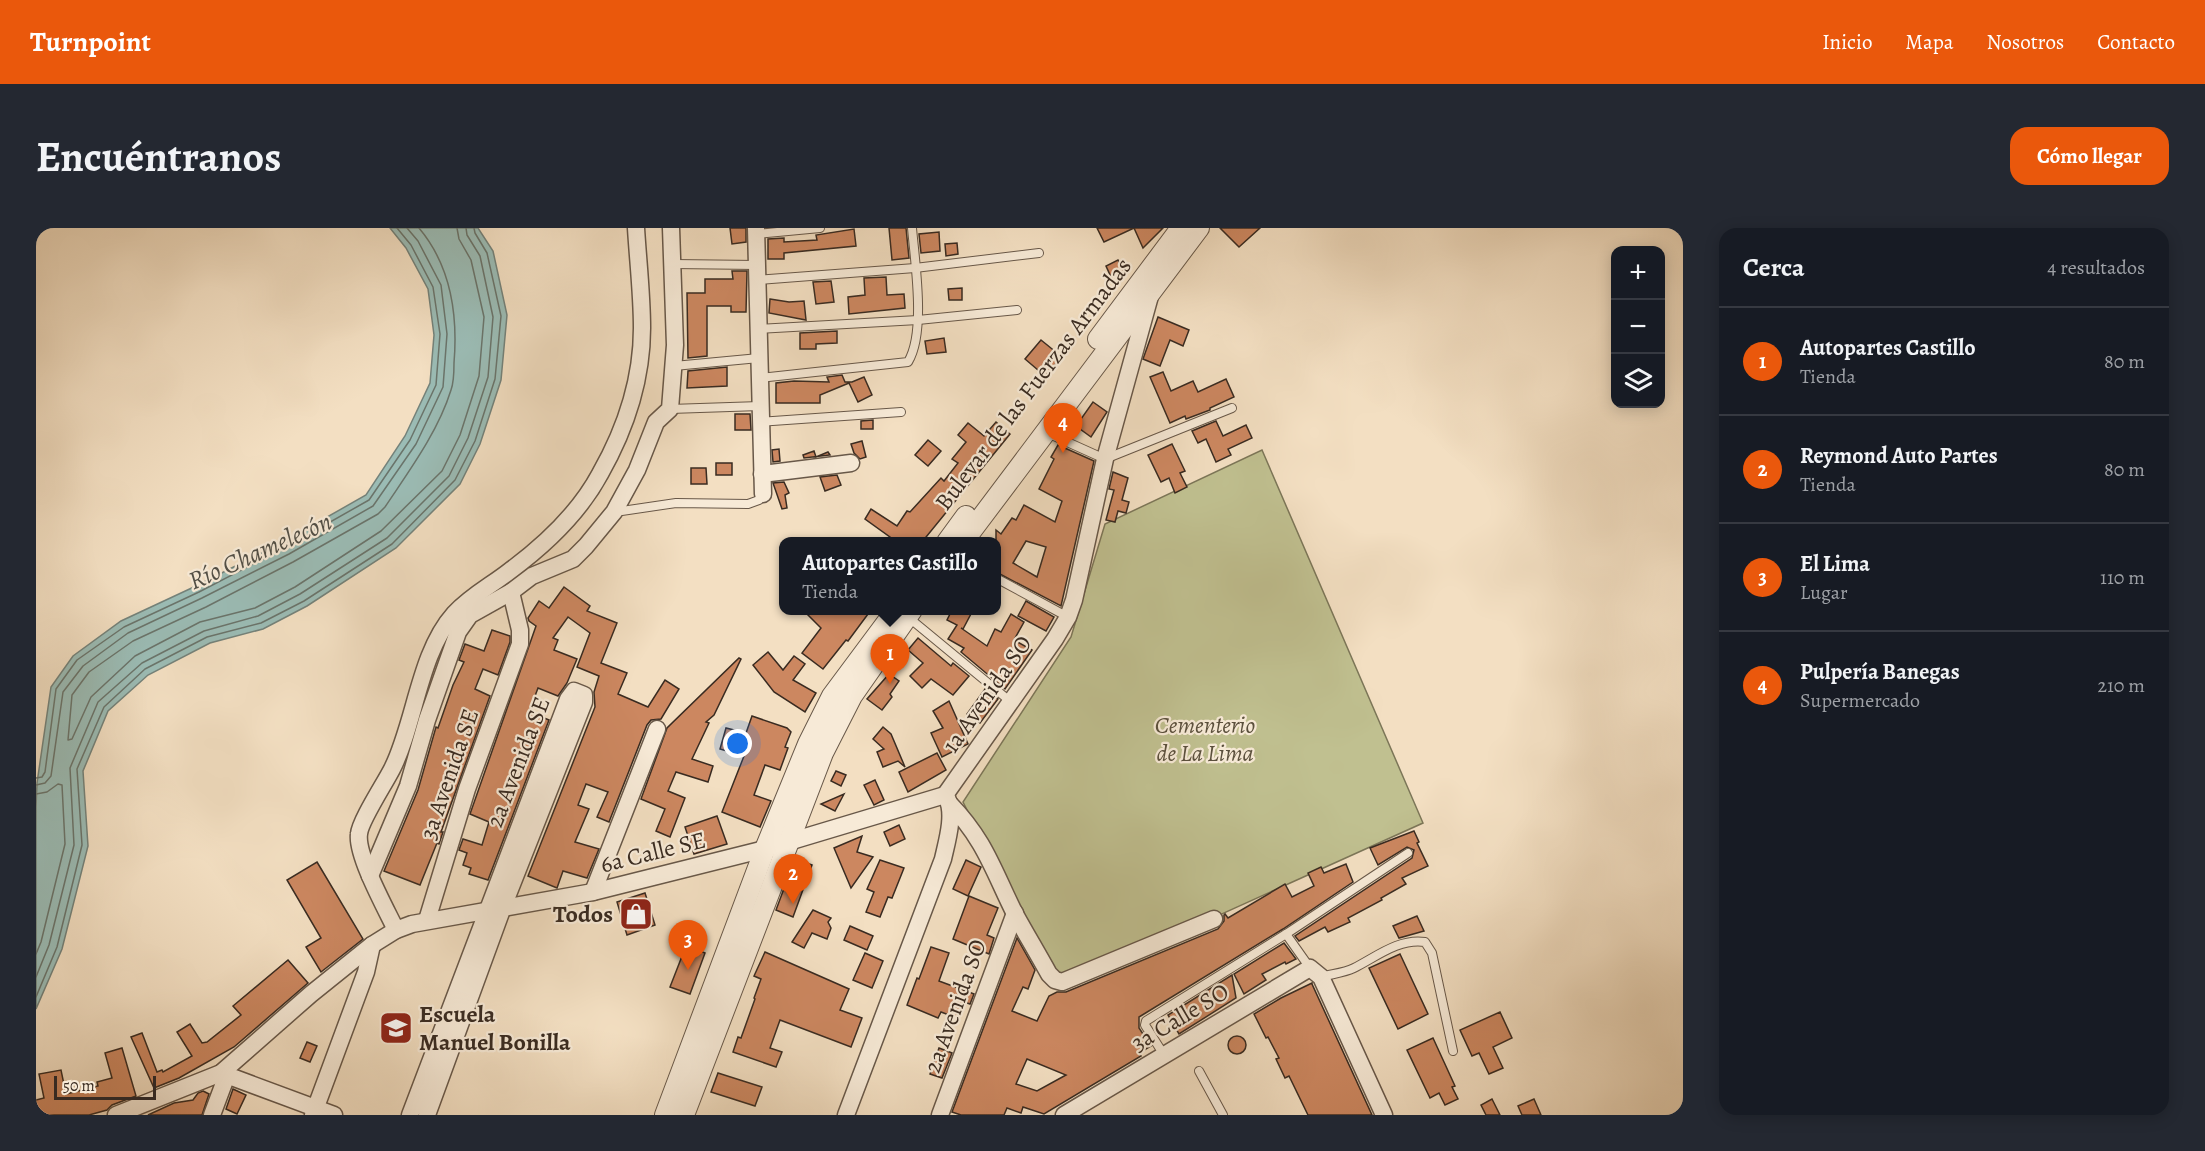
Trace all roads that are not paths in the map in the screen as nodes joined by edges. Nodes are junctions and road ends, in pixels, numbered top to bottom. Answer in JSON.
{"nodes":[{"id":1,"x":636,"y":228,"type":"edge"},
{"id":2,"x":671,"y":228,"type":"edge"},
{"id":3,"x":820,"y":228,"type":"edge"},
{"id":4,"x":912,"y":228,"type":"edge"},
{"id":5,"x":1180,"y":228,"type":"edge"},
{"id":6,"x":1199,"y":228,"type":"edge"},
{"id":7,"x":756,"y":231,"type":"edge"},
{"id":8,"x":1038,"y":253,"type":"dead end"},
{"id":9,"x":673,"y":264,"type":"junction"},
{"id":10,"x":915,"y":268,"type":"junction"},
{"id":11,"x":757,"y":273,"type":"junction"},
{"id":12,"x":1151,"y":291,"type":"junction"},
{"id":13,"x":1017,"y":310,"type":"dead end"},
{"id":14,"x":918,"y":320,"type":"junction"},
{"id":15,"x":758,"y":329,"type":"junction"},
{"id":16,"x":759,"y":358,"type":"junction"},
{"id":17,"x":674,"y":366,"type":"junction"},
{"id":18,"x":759,"y":378,"type":"junction"},
{"id":19,"x":1232,"y":408,"type":"dead end"},
{"id":20,"x":670,"y":409,"type":"junction"},
{"id":21,"x":901,"y":412,"type":"dead end"},
{"id":22,"x":760,"y":414,"type":"junction"},
{"id":23,"x":1044,"y":432,"type":"junction"},
{"id":24,"x":1105,"y":459,"type":"junction"},
{"id":25,"x":851,"y":464,"type":"dead end"},
{"id":26,"x":762,"y":474,"type":"junction"},
{"id":27,"x":763,"y":494,"type":"joint"},
{"id":28,"x":614,"y":512,"type":"junction"},
{"id":29,"x":951,"y":537,"type":"edge"},
{"id":30,"x":967,"y":537,"type":"edge"},
{"id":31,"x":1001,"y":581,"type":"edge"},
{"id":32,"x":511,"y":592,"type":"junction"},
{"id":33,"x":902,"y":615,"type":"edge"},
{"id":34,"x":903,"y":615,"type":"edge"},
{"id":35,"x":909,"y":615,"type":"edge"},
{"id":36,"x":1068,"y":617,"type":"junction"},
{"id":37,"x":1012,"y":702,"type":"junction"},
{"id":38,"x":657,"y":729,"type":"dead end"},
{"id":39,"x":947,"y":799,"type":"junction"},
{"id":40,"x":790,"y":841,"type":"junction"},
{"id":41,"x":765,"y":849,"type":"junction"},
{"id":42,"x":1408,"y":853,"type":"dead end"},
{"id":43,"x":370,"y":876,"type":"junction"},
{"id":44,"x":593,"y":892,"type":"junction"},
{"id":45,"x":495,"y":908,"type":"junction"},
{"id":46,"x":1015,"y":913,"type":"junction"},
{"id":47,"x":1214,"y":919,"type":"dead end"},
{"id":48,"x":427,"y":920,"type":"junction"},
{"id":49,"x":396,"y":930,"type":"junction"},
{"id":50,"x":1286,"y":934,"type":"junction"},
{"id":51,"x":372,"y":945,"type":"junction"},
{"id":52,"x":1315,"y":972,"type":"junction"},
{"id":53,"x":1454,"y":1051,"type":"dead end"},
{"id":54,"x":1164,"y":1055,"type":"junction"},
{"id":55,"x":1199,"y":1071,"type":"dead end"},
{"id":56,"x":224,"y":1074,"type":"junction"},
{"id":57,"x":315,"y":1112,"type":"edge"},
{"id":58,"x":116,"y":1115,"type":"edge"},
{"id":59,"x":212,"y":1115,"type":"edge"},
{"id":60,"x":333,"y":1115,"type":"edge"},
{"id":61,"x":410,"y":1115,"type":"edge"},
{"id":62,"x":427,"y":1115,"type":"edge"},
{"id":63,"x":665,"y":1115,"type":"edge"},
{"id":64,"x":684,"y":1115,"type":"edge"},
{"id":65,"x":846,"y":1115,"type":"edge"},
{"id":66,"x":940,"y":1115,"type":"edge"},
{"id":67,"x":1064,"y":1115,"type":"edge"},
{"id":68,"x":1223,"y":1115,"type":"edge"},
{"id":69,"x":1384,"y":1115,"type":"edge"}],
"edges":[{"from":1,"to":43,"type":"street"},
{"from":2,"to":9,"type":"street"},
{"from":3,"to":7,"type":"lane"},
{"from":4,"to":10,"type":"lane"},
{"from":5,"to":29,"type":"street","name":"Bulevar de las Fuerzas Armadas"},
{"from":6,"to":12,"type":"street","name":"Bulevar de las Fuerzas Armadas"},
{"from":7,"to":11,"type":"street"},
{"from":8,"to":10,"type":"lane"},
{"from":9,"to":11,"type":"lane"},
{"from":9,"to":17,"type":"street"},
{"from":10,"to":11,"type":"lane"},
{"from":10,"to":14,"type":"lane"},
{"from":11,"to":15,"type":"street"},
{"from":12,"to":23,"type":"street","name":"Bulevar de las Fuerzas Armadas"},
{"from":12,"to":24,"type":"street","name":"1a Avenida SO"},
{"from":13,"to":14,"type":"lane"},
{"from":14,"to":15,"type":"lane"},
{"from":14,"to":18,"type":"lane"},
{"from":15,"to":16,"type":"street"},
{"from":16,"to":17,"type":"lane"},
{"from":16,"to":18,"type":"street"},
{"from":17,"to":20,"type":"street"},
{"from":18,"to":22,"type":"street"},
{"from":19,"to":24,"type":"lane"},
{"from":20,"to":22,"type":"lane"},
{"from":20,"to":28,"type":"street"},
{"from":21,"to":22,"type":"lane"},
{"from":22,"to":26,"type":"street"},
{"from":23,"to":24,"type":"lane"},
{"from":23,"to":30,"type":"street","name":"Bulevar de las Fuerzas Armadas"},
{"from":24,"to":36,"type":"street","name":"1a Avenida SO"},
{"from":25,"to":26,"type":"street"},
{"from":26,"to":27,"type":"street"},
{"from":27,"to":28,"type":"lane"},
{"from":28,"to":32,"type":"street"},
{"from":31,"to":36,"type":"lane"},
{"from":32,"to":43,"type":"street"},
{"from":32,"to":48,"type":"street","name":"3a Avenida SE"},
{"from":33,"to":41,"type":"street"},
{"from":34,"to":40,"type":"street"},
{"from":35,"to":37,"type":"lane"},
{"from":36,"to":37,"type":"street","name":"1a Avenida SO"},
{"from":37,"to":39,"type":"street","name":"1a Avenida SO"},
{"from":38,"to":44,"type":"street"},
{"from":39,"to":40,"type":"street","name":"6a Calle SE"},
{"from":39,"to":46,"type":"street"},
{"from":39,"to":65,"type":"street"},
{"from":40,"to":41,"type":"street","name":"6a Calle SE"},
{"from":40,"to":64,"type":"street"},
{"from":41,"to":44,"type":"street","name":"6a Calle SE"},
{"from":41,"to":63,"type":"street"},
{"from":42,"to":50,"type":"lane"},
{"from":43,"to":49,"type":"street"},
{"from":44,"to":45,"type":"street","name":"6a Calle SE"},
{"from":45,"to":45,"type":"street","name":"2a Avenida SE"},
{"from":45,"to":48,"type":"street","name":"6a Calle SE"},
{"from":45,"to":61,"type":"street","name":"2a Avenida SE"},
{"from":45,"to":62,"type":"street","name":"2a Avenida SE"},
{"from":46,"to":47,"type":"street"},
{"from":46,"to":66,"type":"street","name":"2a Avenida SO"},
{"from":48,"to":49,"type":"street","name":"6a Calle SE"},
{"from":49,"to":51,"type":"street","name":"6a Calle SE"},
{"from":50,"to":52,"type":"lane"},
{"from":50,"to":54,"type":"lane"},
{"from":51,"to":56,"type":"street","name":"6a Calle SE"},
{"from":51,"to":57,"type":"street"},
{"from":52,"to":53,"type":"lane"},
{"from":52,"to":54,"type":"street","name":"3a Calle SO"},
{"from":52,"to":69,"type":"street"},
{"from":54,"to":67,"type":"street","name":"3a Calle SO"},
{"from":55,"to":68,"type":"lane"},
{"from":56,"to":57,"type":"street"},
{"from":56,"to":58,"type":"street"},
{"from":56,"to":59,"type":"street"},
{"from":57,"to":60,"type":"street"}]}
